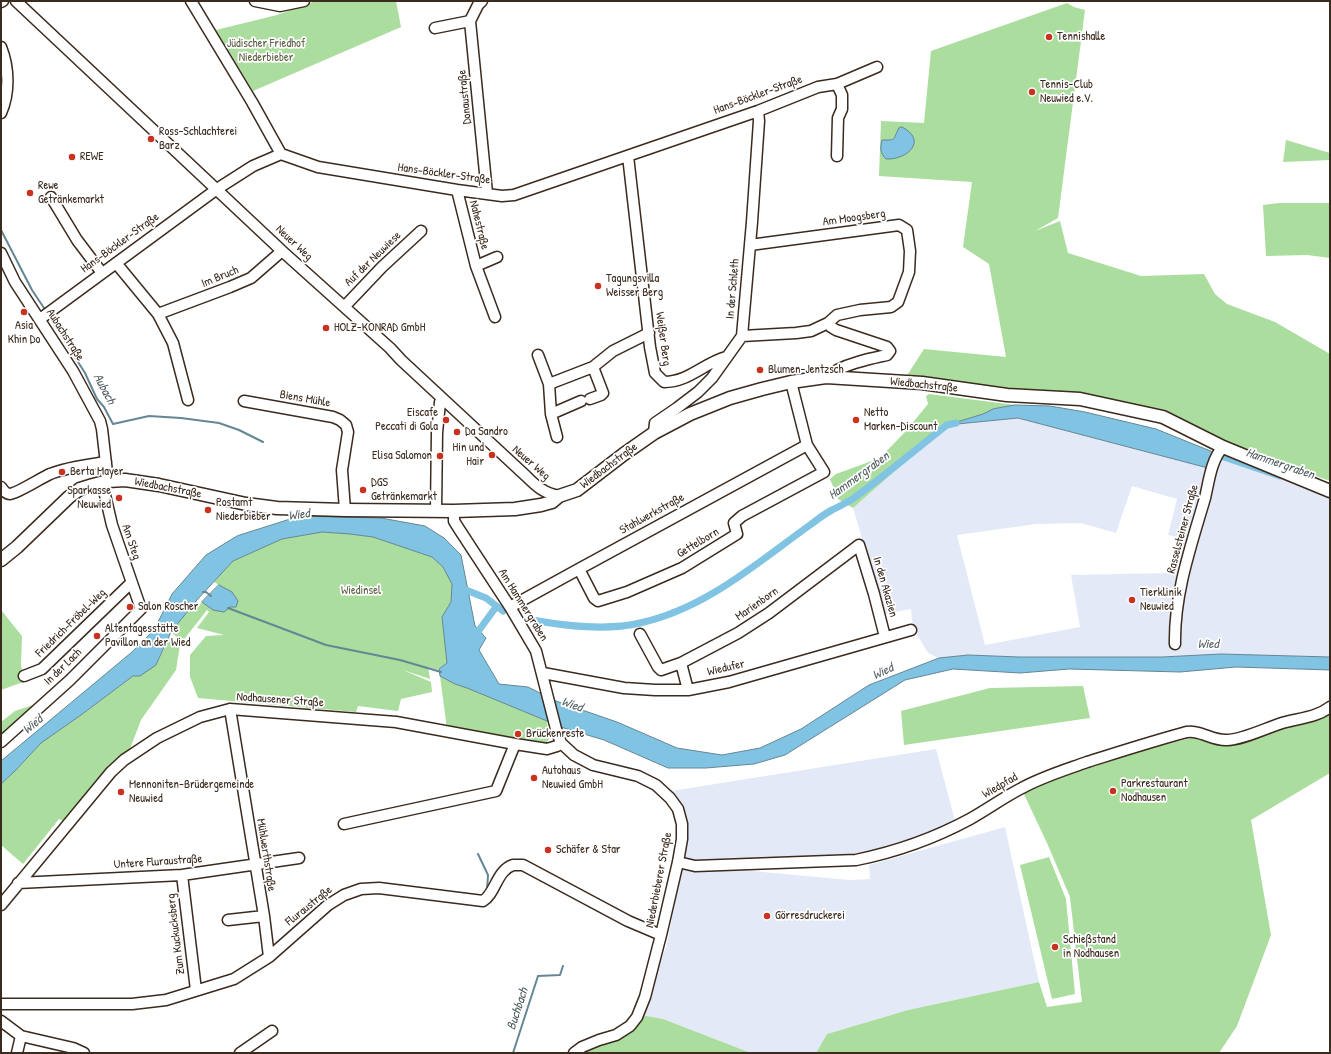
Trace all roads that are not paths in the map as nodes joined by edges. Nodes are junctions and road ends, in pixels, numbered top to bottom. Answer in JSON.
{"nodes":[{"id":1,"x":16,"y":1,"type":"edge"},
{"id":2,"x":191,"y":1,"type":"edge"},
{"id":3,"x":256,"y":1,"type":"edge"},
{"id":4,"x":304,"y":1,"type":"edge"},
{"id":5,"x":482,"y":1,"type":"edge"},
{"id":6,"x":279,"y":4,"type":"edge"},
{"id":7,"x":470,"y":20,"type":"junction"},
{"id":8,"x":435,"y":28,"type":"dead end"},
{"id":9,"x":1,"y":47,"type":"edge"},
{"id":10,"x":877,"y":67,"type":"dead end"},
{"id":11,"x":837,"y":84,"type":"junction"},
{"id":12,"x":758,"y":111,"type":"junction"},
{"id":13,"x":1,"y":113,"type":"edge"},
{"id":14,"x":281,"y":154,"type":"junction"},
{"id":15,"x":628,"y":156,"type":"junction"},
{"id":16,"x":837,"y":156,"type":"dead end"},
{"id":17,"x":216,"y":189,"type":"junction"},
{"id":18,"x":457,"y":190,"type":"junction"},
{"id":19,"x":487,"y":193,"type":"junction"},
{"id":20,"x":51,"y":197,"type":"dead end"},
{"id":21,"x":421,"y":231,"type":"dead end"},
{"id":22,"x":750,"y":245,"type":"junction"},
{"id":23,"x":282,"y":251,"type":"junction"},
{"id":24,"x":496,"y":256,"type":"dead end"},
{"id":25,"x":2,"y":258,"type":"edge"},
{"id":26,"x":116,"y":263,"type":"junction"},
{"id":27,"x":476,"y":266,"type":"junction"},
{"id":28,"x":102,"y":273,"type":"junction"},
{"id":29,"x":345,"y":306,"type":"junction"},
{"id":30,"x":158,"y":314,"type":"junction"},
{"id":31,"x":46,"y":315,"type":"junction"},
{"id":32,"x":495,"y":317,"type":"dead end"},
{"id":33,"x":828,"y":323,"type":"junction"},
{"id":34,"x":649,"y":333,"type":"junction"},
{"id":35,"x":742,"y":336,"type":"junction"},
{"id":36,"x":538,"y":355,"type":"dead end"},
{"id":37,"x":726,"y":358,"type":"junction"},
{"id":38,"x":593,"y":367,"type":"junction"},
{"id":39,"x":835,"y":378,"type":"junction"},
{"id":40,"x":791,"y":382,"type":"junction"},
{"id":41,"x":549,"y":384,"type":"junction"},
{"id":42,"x":443,"y":399,"type":"junction"},
{"id":43,"x":188,"y":400,"type":"dead end"},
{"id":44,"x":244,"y":401,"type":"dead end"},
{"id":45,"x":550,"y":414,"type":"junction"},
{"id":46,"x":654,"y":433,"type":"junction"},
{"id":47,"x":557,"y":437,"type":"dead end"},
{"id":48,"x":807,"y":445,"type":"junction"},
{"id":49,"x":1223,"y":447,"type":"junction"},
{"id":50,"x":106,"y":462,"type":"junction"},
{"id":51,"x":105,"y":482,"type":"junction"},
{"id":52,"x":1,"y":487,"type":"edge"},
{"id":53,"x":1330,"y":491,"type":"edge"},
{"id":54,"x":559,"y":496,"type":"junction"},
{"id":55,"x":346,"y":510,"type":"junction"},
{"id":56,"x":436,"y":510,"type":"junction"},
{"id":57,"x":454,"y":511,"type":"junction"},
{"id":58,"x":859,"y":545,"type":"joint"},
{"id":59,"x":1,"y":560,"type":"edge"},
{"id":60,"x":579,"y":569,"type":"junction"},
{"id":61,"x":131,"y":582,"type":"junction"},
{"id":62,"x":510,"y":607,"type":"junction"},
{"id":63,"x":141,"y":609,"type":"joint"},
{"id":64,"x":911,"y":630,"type":"dead end"},
{"id":65,"x":640,"y":634,"type":"dead end"},
{"id":66,"x":885,"y":637,"type":"junction"},
{"id":67,"x":1175,"y":644,"type":"dead end"},
{"id":68,"x":681,"y":663,"type":"junction"},
{"id":69,"x":543,"y":673,"type":"junction"},
{"id":70,"x":24,"y":676,"type":"dead end"},
{"id":71,"x":688,"y":690,"type":"junction"},
{"id":72,"x":1330,"y":707,"type":"edge"},
{"id":73,"x":230,"y":710,"type":"junction"},
{"id":74,"x":1,"y":742,"type":"edge"},
{"id":75,"x":561,"y":743,"type":"junction"},
{"id":76,"x":515,"y":744,"type":"junction"},
{"id":77,"x":344,"y":824,"type":"dead end"},
{"id":78,"x":300,"y":858,"type":"dead end"},
{"id":79,"x":678,"y":862,"type":"junction"},
{"id":80,"x":255,"y":864,"type":"junction"},
{"id":81,"x":182,"y":876,"type":"junction"},
{"id":82,"x":18,"y":884,"type":"junction"},
{"id":83,"x":1,"y":905,"type":"edge"},
{"id":84,"x":264,"y":916,"type":"junction"},
{"id":85,"x":228,"y":920,"type":"dead end"},
{"id":86,"x":662,"y":935,"type":"junction"},
{"id":87,"x":269,"y":957,"type":"junction"},
{"id":88,"x":196,"y":990,"type":"junction"},
{"id":89,"x":1,"y":1004,"type":"edge"},
{"id":90,"x":1,"y":1021,"type":"edge"},
{"id":91,"x":272,"y":1030,"type":"dead end"},
{"id":92,"x":21,"y":1036,"type":"junction"},
{"id":93,"x":17,"y":1053,"type":"edge"},
{"id":94,"x":84,"y":1053,"type":"edge"},
{"id":95,"x":240,"y":1053,"type":"edge"},
{"id":96,"x":574,"y":1053,"type":"edge"}],
"edges":[{"from":1,"to":17,"type":"street","name":"Neuer Weg"},
{"from":2,"to":14,"type":"street"},
{"from":3,"to":6,"type":"street"},
{"from":4,"to":6,"type":"street"},
{"from":5,"to":7,"type":"street"},
{"from":7,"to":8,"type":"street"},
{"from":7,"to":19,"type":"street","name":"Donaustraße"},
{"from":9,"to":13,"type":"street"},
{"from":10,"to":11,"type":"street","name":"Hans-Böckler-Straße"},
{"from":11,"to":12,"type":"street","name":"Hans-Böckler-Straße"},
{"from":11,"to":16,"type":"street"},
{"from":12,"to":15,"type":"street","name":"Hans-Böckler-Straße"},
{"from":12,"to":22,"type":"street","name":"In der Schleth"},
{"from":14,"to":17,"type":"street","name":"Hans-Böckler-Straße"},
{"from":14,"to":18,"type":"street","name":"Hans-Böckler-Straße"},
{"from":15,"to":19,"type":"street","name":"Hans-Böckler-Straße"},
{"from":15,"to":34,"type":"street","name":"Weißer Berg"},
{"from":17,"to":23,"type":"street","name":"Neuer Weg"},
{"from":17,"to":26,"type":"street","name":"Hans-Böckler-Straße"},
{"from":18,"to":19,"type":"street","name":"Hans-Böckler-Straße"},
{"from":18,"to":27,"type":"street","name":"Nahestraße"},
{"from":20,"to":28,"type":"street"},
{"from":21,"to":29,"type":"street","name":"Auf der Neuwiese"},
{"from":22,"to":33,"type":"street","name":"Am Moogsberg"},
{"from":22,"to":35,"type":"street","name":"In der Schleth"},
{"from":23,"to":29,"type":"street","name":"Neuer Weg"},
{"from":23,"to":30,"type":"street","name":"Im Bruch"},
{"from":24,"to":27,"type":"street","name":"Nahestraße"},
{"from":25,"to":31,"type":"street","name":"Aubachstraße"},
{"from":26,"to":28,"type":"street","name":"Hans-Böckler-Straße"},
{"from":26,"to":30,"type":"street"},
{"from":27,"to":32,"type":"street","name":"Nahestraße"},
{"from":28,"to":31,"type":"street","name":"Hans-Böckler-Straße"},
{"from":29,"to":42,"type":"street","name":"Neuer Weg"},
{"from":30,"to":43,"type":"street"},
{"from":31,"to":50,"type":"street","name":"Aubachstraße"},
{"from":33,"to":35,"type":"street","name":"Am Moogsberg"},
{"from":33,"to":39,"type":"street"},
{"from":34,"to":37,"type":"street","name":"Weißer Berg"},
{"from":34,"to":38,"type":"street"},
{"from":35,"to":37,"type":"street","name":"In der Schleth"},
{"from":36,"to":41,"type":"street"},
{"from":37,"to":46,"type":"street","name":"In der Schleth"},
{"from":38,"to":41,"type":"street"},
{"from":38,"to":45,"type":"street"},
{"from":39,"to":40,"type":"main road","name":"Wiedbachstraße"},
{"from":39,"to":49,"type":"main road","name":"Wiedbachstraße"},
{"from":40,"to":46,"type":"main road","name":"Wiedbachstraße"},
{"from":40,"to":48,"type":"street"},
{"from":41,"to":45,"type":"street"},
{"from":42,"to":54,"type":"street","name":"Neuer Weg"},
{"from":42,"to":56,"type":"street"},
{"from":44,"to":55,"type":"street","name":"Biens Mühle"},
{"from":45,"to":47,"type":"street"},
{"from":46,"to":54,"type":"main road","name":"Wiedbachstraße"},
{"from":48,"to":60,"type":"street","name":"Stahlwerkstraße"},
{"from":48,"to":60,"type":"street","name":"Gettelborn"},
{"from":49,"to":53,"type":"main road","name":"Wiedbachstraße"},
{"from":49,"to":67,"type":"street","name":"Rasselsteiner Straße"},
{"from":50,"to":51,"type":"street","name":"Aubachstraße"},
{"from":50,"to":52,"type":"street"},
{"from":51,"to":55,"type":"main road","name":"Wiedbachstraße"},
{"from":51,"to":59,"type":"main road","name":"Wiedbachstraße"},
{"from":51,"to":61,"type":"street","name":"Am Steg"},
{"from":54,"to":57,"type":"main road","name":"Wiedbachstraße"},
{"from":55,"to":56,"type":"main road","name":"Wiedbachstraße"},
{"from":56,"to":57,"type":"main road","name":"Wiedbachstraße"},
{"from":57,"to":62,"type":"street","name":"Am Hammergraben"},
{"from":58,"to":66,"type":"street","name":"In den Akazien"},
{"from":58,"to":68,"type":"street","name":"Marienborn"},
{"from":60,"to":62,"type":"street","name":"Stahlwerkstraße"},
{"from":61,"to":63,"type":"street","name":"Am Steg"},
{"from":61,"to":70,"type":"street","name":"Friedrich-Fröbel-Weg"},
{"from":62,"to":69,"type":"street","name":"Am Hammergraben"},
{"from":63,"to":74,"type":"street","name":"In der Lach"},
{"from":64,"to":66,"type":"street","name":"Wiedufer"},
{"from":65,"to":68,"type":"street","name":"Marienborn"},
{"from":66,"to":71,"type":"street","name":"Wiedufer"},
{"from":68,"to":71,"type":"street"},
{"from":69,"to":71,"type":"street","name":"Wiedufer"},
{"from":69,"to":75,"type":"street","name":"Am Hammergraben"},
{"from":72,"to":79,"type":"street","name":"Wiedpfad"},
{"from":73,"to":76,"type":"street","name":"Nodhausener Straße"},
{"from":73,"to":80,"type":"street","name":"Mühlwerthstraße"},
{"from":73,"to":82,"type":"street","name":"Nodhausener Straße"},
{"from":75,"to":76,"type":"street","name":"Nodhausener Straße"},
{"from":75,"to":79,"type":"street","name":"Niederbieberer Straße"},
{"from":76,"to":77,"type":"street"},
{"from":78,"to":80,"type":"street","name":"Untere Fluraustraße"},
{"from":79,"to":86,"type":"street","name":"Niederbieberer Straße"},
{"from":80,"to":81,"type":"street","name":"Untere Fluraustraße"},
{"from":80,"to":84,"type":"street","name":"Mühlwerthstraße"},
{"from":81,"to":82,"type":"street","name":"Untere Fluraustraße"},
{"from":81,"to":88,"type":"street","name":"Zum Kuckucksberg"},
{"from":82,"to":83,"type":"street","name":"Nodhausener Straße"},
{"from":84,"to":85,"type":"street"},
{"from":84,"to":87,"type":"street","name":"Mühlwerthstraße"},
{"from":86,"to":87,"type":"street","name":"Fluraustraße"},
{"from":86,"to":96,"type":"street","name":"Niederbieberer Straße"},
{"from":87,"to":88,"type":"street","name":"Fluraustraße"},
{"from":88,"to":89,"type":"street","name":"Fluraustraße"},
{"from":90,"to":92,"type":"street"},
{"from":91,"to":95,"type":"street"},
{"from":92,"to":93,"type":"street"},
{"from":92,"to":94,"type":"street"}]}
